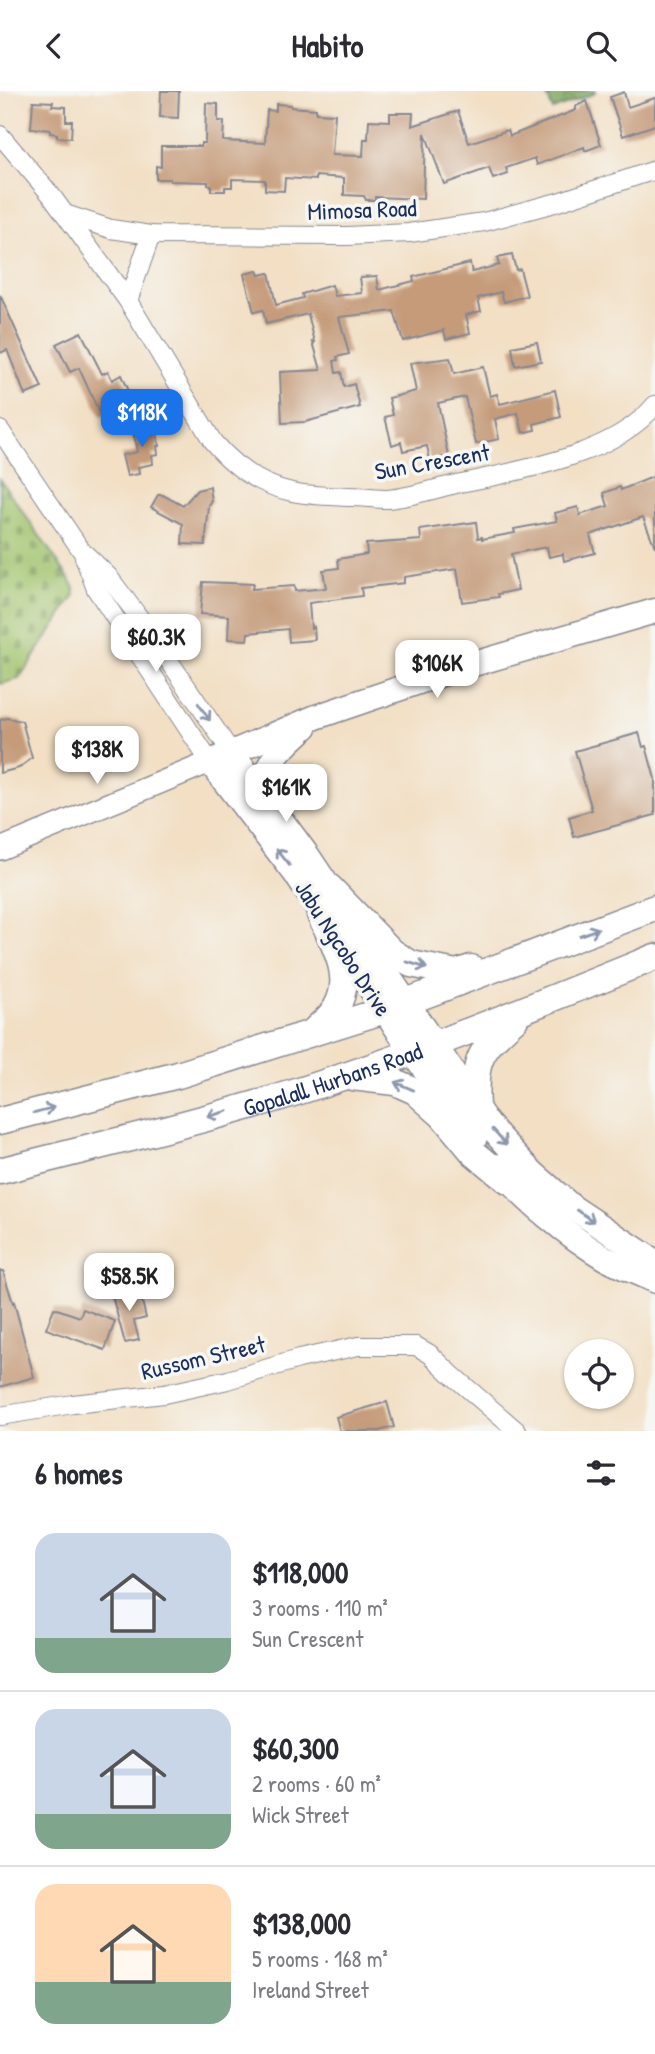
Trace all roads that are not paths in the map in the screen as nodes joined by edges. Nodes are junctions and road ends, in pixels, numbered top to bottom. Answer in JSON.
{"nodes":[{"id":1,"x":0,"y":135,"type":"edge"},
{"id":2,"x":655,"y":170,"type":"edge"},
{"id":3,"x":65,"y":214,"type":"junction"},
{"id":4,"x":150,"y":235,"type":"junction"},
{"id":5,"x":128,"y":301,"type":"junction"},
{"id":6,"x":655,"y":405,"type":"edge"},
{"id":7,"x":0,"y":430,"type":"edge"},
{"id":8,"x":655,"y":611,"type":"edge"},
{"id":9,"x":316,"y":717,"type":"junction"},
{"id":10,"x":221,"y":757,"type":"junction"},
{"id":11,"x":283,"y":824,"type":"junction"},
{"id":12,"x":0,"y":849,"type":"edge"},
{"id":13,"x":330,"y":888,"type":"junction"},
{"id":14,"x":655,"y":908,"type":"edge"},
{"id":15,"x":320,"y":913,"type":"junction"},
{"id":16,"x":560,"y":943,"type":"junction"},
{"id":17,"x":655,"y":957,"type":"edge"},
{"id":18,"x":396,"y":1006,"type":"junction"},
{"id":19,"x":524,"y":1010,"type":"junction"},
{"id":20,"x":312,"y":1033,"type":"junction"},
{"id":21,"x":424,"y":1048,"type":"junction"},
{"id":22,"x":338,"y":1077,"type":"junction"},
{"id":23,"x":476,"y":1107,"type":"junction"},
{"id":24,"x":0,"y":1121,"type":"edge"},
{"id":25,"x":0,"y":1171,"type":"edge"},
{"id":26,"x":508,"y":1181,"type":"junction"},
{"id":27,"x":655,"y":1262,"type":"edge"},
{"id":28,"x":655,"y":1280,"type":"edge"},
{"id":29,"x":0,"y":1416,"type":"edge"},
{"id":30,"x":517,"y":1431,"type":"edge"}],
"edges":[{"from":1,"to":3,"type":"street","name":"Sun Crescent"},
{"from":2,"to":4,"type":"street","name":"Mimosa Road"},
{"from":3,"to":4,"type":"street","name":"Mimosa Road"},
{"from":3,"to":5,"type":"street","name":"Sun Crescent"},
{"from":4,"to":5,"type":"street"},
{"from":5,"to":6,"type":"street","name":"Sun Crescent"},
{"from":7,"to":10,"type":"street"},
{"from":8,"to":9,"type":"main road"},
{"from":9,"to":10,"type":"main road"},
{"from":9,"to":11,"type":"main road"},
{"from":10,"to":11,"type":"main road","name":"Jabu Ngcobo Drive"},
{"from":10,"to":12,"type":"street"},
{"from":15,"to":10,"type":"main road","name":"Jabu Ngcobo Drive","one_way":true},
{"from":11,"to":13,"type":"main road","name":"Jabu Ngcobo Drive"},
{"from":13,"to":16,"type":"main road","one_way":true},
{"from":13,"to":18,"type":"main road","name":"Jabu Ngcobo Drive"},
{"from":16,"to":14,"type":"main road","name":"Gopalall Hurbans Road","one_way":true},
{"from":15,"to":18,"type":"main road","name":"Jabu Ngcobo Drive"},
{"from":15,"to":20,"type":"main road"},
{"from":16,"to":18,"type":"main road","name":"Gopalall Hurbans Road"},
{"from":17,"to":19,"type":"main road","name":"Gopalall Hurbans Road"},
{"from":18,"to":20,"type":"main road","name":"Gopalall Hurbans Road"},
{"from":18,"to":21,"type":"main road","name":"Jabu Ngcobo Drive"},
{"from":19,"to":21,"type":"main road","name":"Gopalall Hurbans Road"},
{"from":19,"to":23,"type":"main road"},
{"from":24,"to":20,"type":"main road","name":"Gopalall Hurbans Road","one_way":true},
{"from":21,"to":22,"type":"main road","name":"Gopalall Hurbans Road"},
{"from":21,"to":23,"type":"main road","name":"Jabu Ngcobo Drive"},
{"from":21,"to":26,"type":"main road","name":"Jabu Ngcobo Drive"},
{"from":22,"to":25,"type":"main road","name":"Gopalall Hurbans Road","one_way":true},
{"from":26,"to":22,"type":"main road","one_way":true},
{"from":23,"to":27,"type":"main road","name":"Jabu Ngcobo Drive","one_way":true},
{"from":26,"to":28,"type":"main road","name":"Jabu Ngcobo Drive"},
{"from":29,"to":30,"type":"street","name":"Russom Street"}]}
